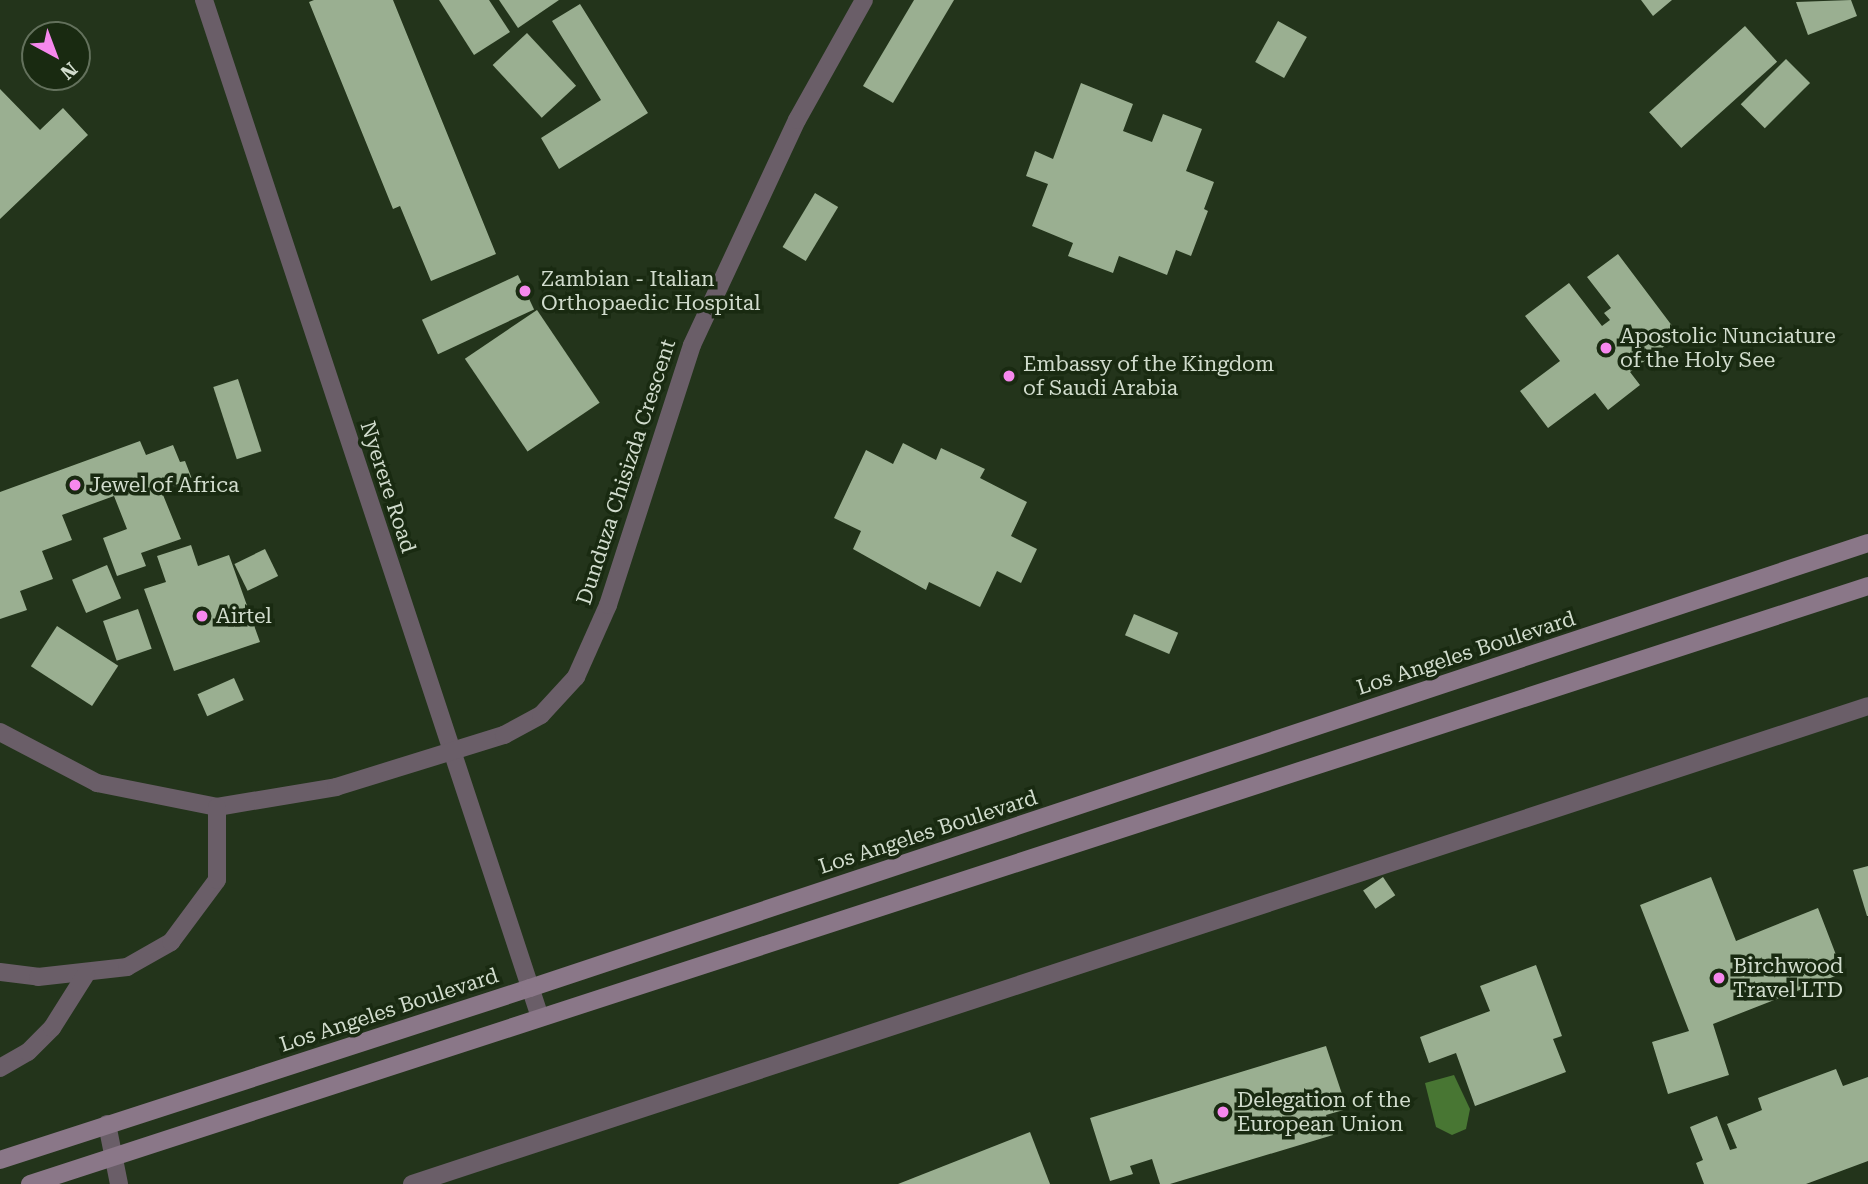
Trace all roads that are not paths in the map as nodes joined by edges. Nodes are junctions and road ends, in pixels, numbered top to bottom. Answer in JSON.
{"nodes":[{"id":1,"x":204,"y":0,"type":"edge"},
{"id":2,"x":864,"y":0,"type":"edge"},
{"id":3,"x":1868,"y":543,"type":"edge"},
{"id":4,"x":1868,"y":586,"type":"edge"},
{"id":5,"x":1868,"y":706,"type":"edge"},
{"id":6,"x":0,"y":732,"type":"edge"},
{"id":7,"x":452,"y":752,"type":"junction"},
{"id":8,"x":217,"y":807,"type":"junction"},
{"id":9,"x":0,"y":972,"type":"edge"},
{"id":10,"x":86,"y":974,"type":"junction"},
{"id":11,"x":530,"y":988,"type":"junction"},
{"id":12,"x":540,"y":1017,"type":"junction"},
{"id":13,"x":0,"y":1068,"type":"edge"},
{"id":14,"x":107,"y":1125,"type":"junction"},
{"id":15,"x":113,"y":1157,"type":"junction"},
{"id":16,"x":0,"y":1160,"type":"edge"},
{"id":17,"x":30,"y":1184,"type":"edge"},
{"id":18,"x":118,"y":1184,"type":"edge"},
{"id":19,"x":412,"y":1184,"type":"edge"}],
"edges":[{"from":1,"to":7,"type":"street","name":"Nyerere Road"},
{"from":2,"to":7,"type":"street","name":"Dunduza Chisizda Crescent"},
{"from":3,"to":11,"type":"main road","name":"Los Angeles Boulevard"},
{"from":4,"to":12,"type":"main road"},
{"from":5,"to":19,"type":"street"},
{"from":6,"to":8,"type":"street"},
{"from":7,"to":8,"type":"street","name":"Dunduza Chisizda Crescent"},
{"from":7,"to":11,"type":"street","name":"Nyerere Road"},
{"from":8,"to":10,"type":"street"},
{"from":9,"to":10,"type":"street"},
{"from":10,"to":13,"type":"street"},
{"from":11,"to":12,"type":"street","name":"Nyerere Road"},
{"from":11,"to":14,"type":"main road","name":"Los Angeles Boulevard"},
{"from":12,"to":15,"type":"main road"},
{"from":14,"to":15,"type":"street"},
{"from":14,"to":16,"type":"main road","name":"Los Angeles Boulevard"},
{"from":15,"to":17,"type":"main road"},
{"from":15,"to":18,"type":"street"}]}
